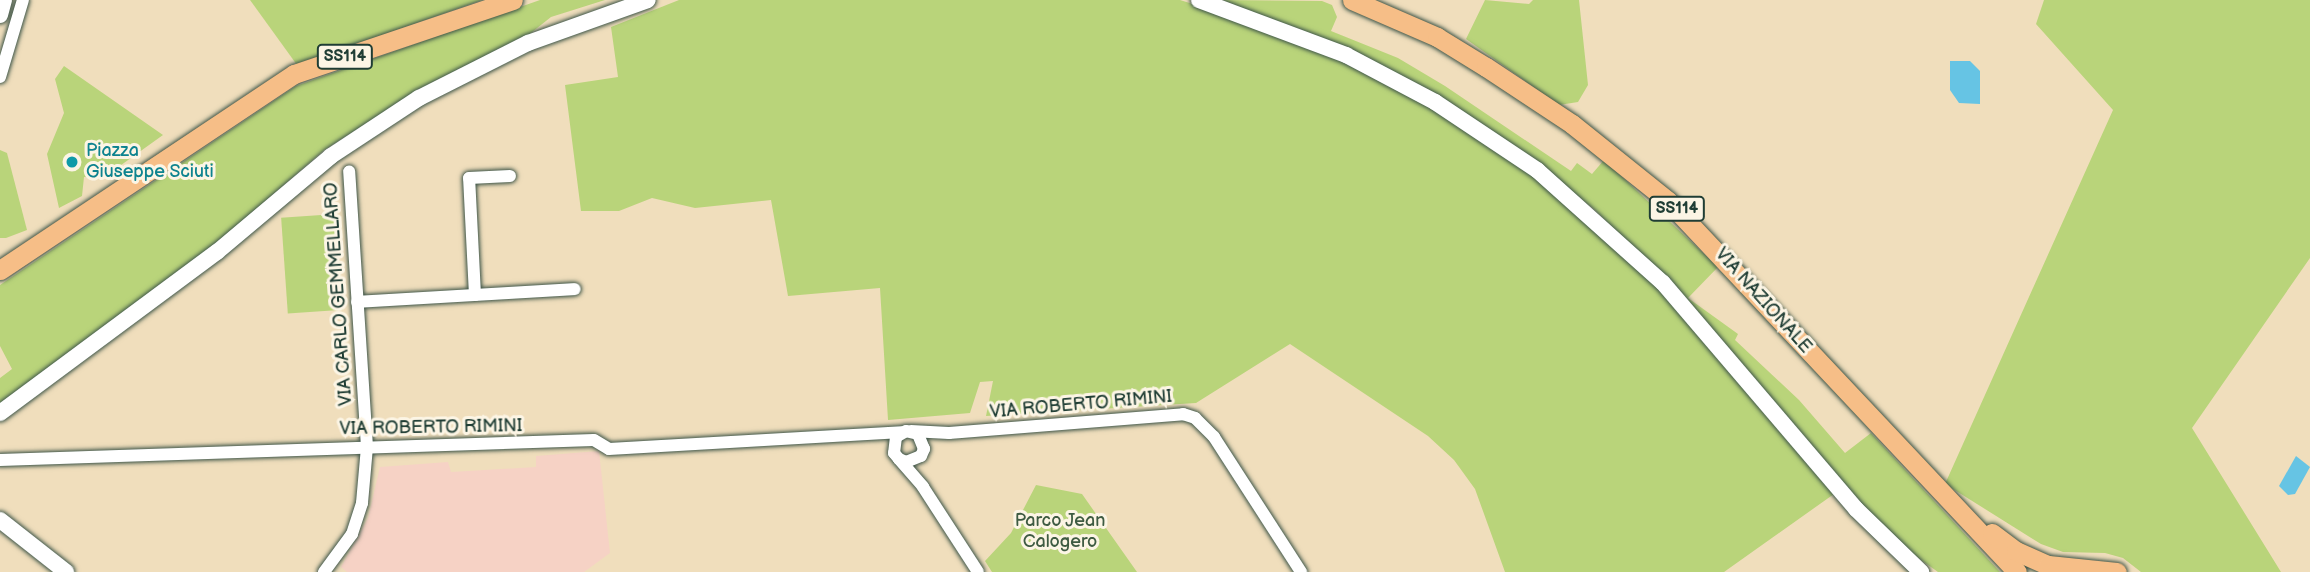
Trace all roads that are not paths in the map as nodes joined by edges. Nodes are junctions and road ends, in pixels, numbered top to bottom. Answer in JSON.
{"nodes":[{"id":1,"x":4,"y":0,"type":"edge"},
{"id":2,"x":23,"y":0,"type":"edge"},
{"id":3,"x":513,"y":0,"type":"edge"},
{"id":4,"x":648,"y":0,"type":"edge"},
{"id":5,"x":1199,"y":0,"type":"edge"},
{"id":6,"x":1352,"y":0,"type":"edge"},
{"id":7,"x":0,"y":15,"type":"edge"},
{"id":8,"x":0,"y":77,"type":"edge"},
{"id":9,"x":349,"y":172,"type":"dead end"},
{"id":10,"x":510,"y":176,"type":"dead end"},
{"id":11,"x":0,"y":270,"type":"edge"},
{"id":12,"x":575,"y":289,"type":"dead end"},
{"id":13,"x":475,"y":295,"type":"junction"},
{"id":14,"x":357,"y":302,"type":"junction"},
{"id":15,"x":0,"y":413,"type":"edge"},
{"id":16,"x":907,"y":432,"type":"junction"},
{"id":17,"x":949,"y":433,"type":"junction"},
{"id":18,"x":860,"y":436,"type":"junction"},
{"id":19,"x":367,"y":446,"type":"junction"},
{"id":20,"x":922,"y":453,"type":"junction"},
{"id":21,"x":897,"y":456,"type":"junction"},
{"id":22,"x":0,"y":460,"type":"edge"},
{"id":23,"x":923,"y":487,"type":"junction"},
{"id":24,"x":1941,"y":494,"type":"junction"},
{"id":25,"x":0,"y":520,"type":"edge"},
{"id":26,"x":2017,"y":551,"type":"junction"},
{"id":27,"x":66,"y":572,"type":"edge"},
{"id":28,"x":324,"y":572,"type":"edge"},
{"id":29,"x":978,"y":572,"type":"edge"},
{"id":30,"x":1301,"y":572,"type":"edge"},
{"id":31,"x":1921,"y":572,"type":"edge"},
{"id":32,"x":2017,"y":572,"type":"edge"},
{"id":33,"x":2055,"y":572,"type":"edge"},
{"id":34,"x":2117,"y":572,"type":"edge"}],
"edges":[{"from":1,"to":7,"type":"street"},
{"from":2,"to":8,"type":"street"},
{"from":3,"to":11,"type":"main road","number":"SS114"},
{"from":4,"to":15,"type":"street"},
{"from":5,"to":31,"type":"street"},
{"from":6,"to":24,"type":"main road","name":"VIA NAZIONALE","number":"SS114"},
{"from":9,"to":14,"type":"street","name":"VIA CARLO GEMMELLARO"},
{"from":10,"to":13,"type":"street"},
{"from":12,"to":13,"type":"street"},
{"from":13,"to":14,"type":"street"},
{"from":14,"to":19,"type":"street","name":"VIA CARLO GEMMELLARO"},
{"from":16,"to":17,"type":"street","name":"VIA ROBERTO RIMINI"},
{"from":16,"to":18,"type":"street","name":"VIA ROBERTO RIMINI"},
{"from":16,"to":20,"type":"street"},
{"from":16,"to":21,"type":"street"},
{"from":17,"to":20,"type":"street"},
{"from":17,"to":30,"type":"street","name":"VIA ROBERTO RIMINI"},
{"from":18,"to":19,"type":"street","name":"VIA ROBERTO RIMINI"},
{"from":18,"to":21,"type":"street"},
{"from":19,"to":22,"type":"street","name":"VIA ROBERTO RIMINI"},
{"from":19,"to":28,"type":"street","name":"VIA CARLO GEMMELLARO"},
{"from":20,"to":21,"type":"street"},
{"from":20,"to":23,"type":"street"},
{"from":21,"to":23,"type":"street"},
{"from":23,"to":29,"type":"street"},
{"from":24,"to":26,"type":"main road"},
{"from":24,"to":32,"type":"main road"},
{"from":25,"to":27,"type":"street"},
{"from":26,"to":33,"type":"main road"},
{"from":26,"to":34,"type":"main road"}]}
